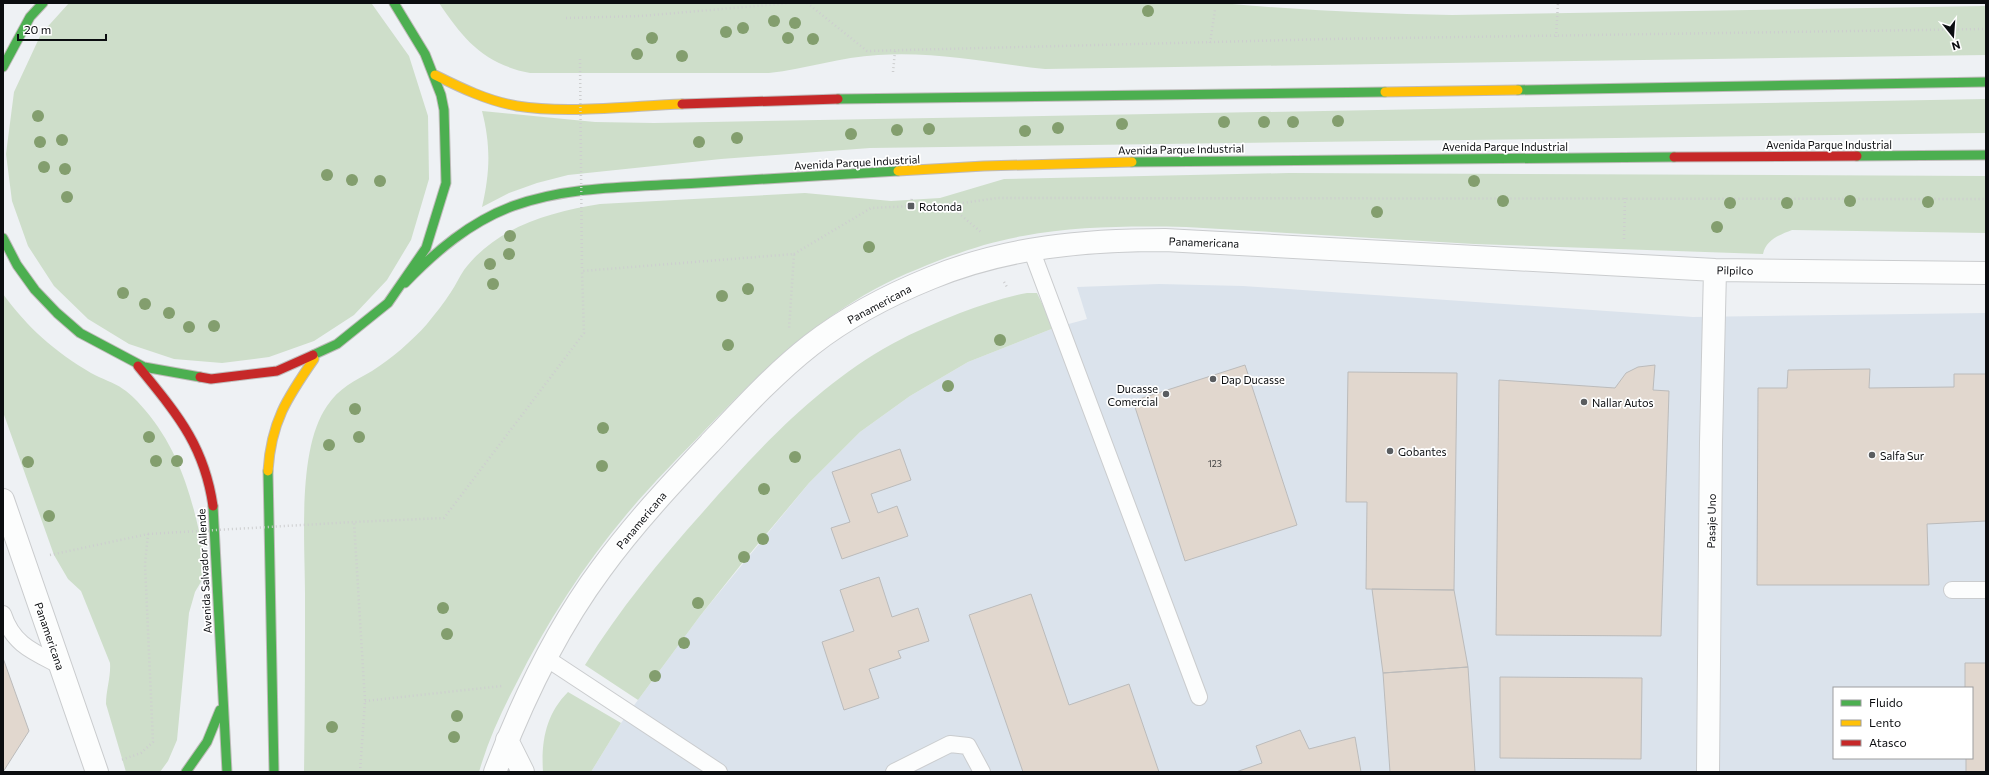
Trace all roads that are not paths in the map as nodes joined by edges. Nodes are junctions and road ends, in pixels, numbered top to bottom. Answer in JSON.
{"nodes":[{"id":1,"x":43,"y":3,"type":"edge"},
{"id":2,"x":394,"y":3,"type":"edge"},
{"id":3,"x":3,"y":67,"type":"edge"},
{"id":4,"x":435,"y":75,"type":"junction"},
{"id":5,"x":1986,"y":82,"type":"edge"},
{"id":6,"x":1986,"y":155,"type":"edge"},
{"id":7,"x":3,"y":238,"type":"edge"},
{"id":8,"x":1031,"y":249,"type":"junction"},
{"id":9,"x":1484,"y":257,"type":"joint"},
{"id":10,"x":1715,"y":270,"type":"junction"},
{"id":11,"x":1986,"y":273,"type":"edge"},
{"id":12,"x":405,"y":283,"type":"junction"},
{"id":13,"x":314,"y":359,"type":"junction"},
{"id":14,"x":138,"y":366,"type":"junction"},
{"id":15,"x":3,"y":500,"type":"edge"},
{"id":16,"x":1952,"y":590,"type":"dead end"},
{"id":17,"x":1986,"y":590,"type":"edge"},
{"id":18,"x":3,"y":614,"type":"edge"},
{"id":19,"x":546,"y":658,"type":"junction"},
{"id":20,"x":61,"y":666,"type":"junction"},
{"id":21,"x":1199,"y":697,"type":"dead end"},
{"id":22,"x":222,"y":703,"type":"junction"},
{"id":23,"x":507,"y":740,"type":"junction"},
{"id":24,"x":96,"y":770,"type":"edge"},
{"id":25,"x":186,"y":772,"type":"edge"},
{"id":26,"x":227,"y":772,"type":"edge"},
{"id":27,"x":274,"y":772,"type":"edge"},
{"id":28,"x":495,"y":772,"type":"edge"},
{"id":29,"x":523,"y":772,"type":"edge"},
{"id":30,"x":719,"y":772,"type":"edge"},
{"id":31,"x":894,"y":772,"type":"edge"},
{"id":32,"x":982,"y":772,"type":"edge"},
{"id":33,"x":1708,"y":772,"type":"edge"}],
"edges":[{"from":1,"to":3,"type":"highway"},
{"from":2,"to":4,"type":"highway"},
{"from":4,"to":5,"type":"highway"},
{"from":4,"to":12,"type":"highway"},
{"from":6,"to":12,"type":"highway","name":"Avenida Parque Industrial"},
{"from":7,"to":14,"type":"highway"},
{"from":8,"to":9,"type":"street","name":"Panamericana"},
{"from":8,"to":19,"type":"street","name":"Panamericana"},
{"from":8,"to":21,"type":"lane"},
{"from":9,"to":10,"type":"street","name":"Pilpilco"},
{"from":10,"to":11,"type":"street","name":"Pilpilco"},
{"from":10,"to":33,"type":"street","name":"Pasaje Uno"},
{"from":12,"to":13,"type":"highway"},
{"from":13,"to":14,"type":"highway"},
{"from":13,"to":27,"type":"highway"},
{"from":14,"to":22,"type":"highway","name":"Avenida Salvador Allende"},
{"from":15,"to":20,"type":"street","name":"Panamericana"},
{"from":16,"to":17,"type":"lane"},
{"from":18,"to":20,"type":"lane"},
{"from":19,"to":23,"type":"street","name":"Panamericana"},
{"from":19,"to":30,"type":"lane"},
{"from":20,"to":24,"type":"street","name":"Panamericana"},
{"from":22,"to":25,"type":"highway"},
{"from":22,"to":26,"type":"highway","name":"Avenida Salvador Allende"},
{"from":23,"to":28,"type":"street","name":"Panamericana"},
{"from":23,"to":29,"type":"street"},
{"from":31,"to":32,"type":"lane"}]}
